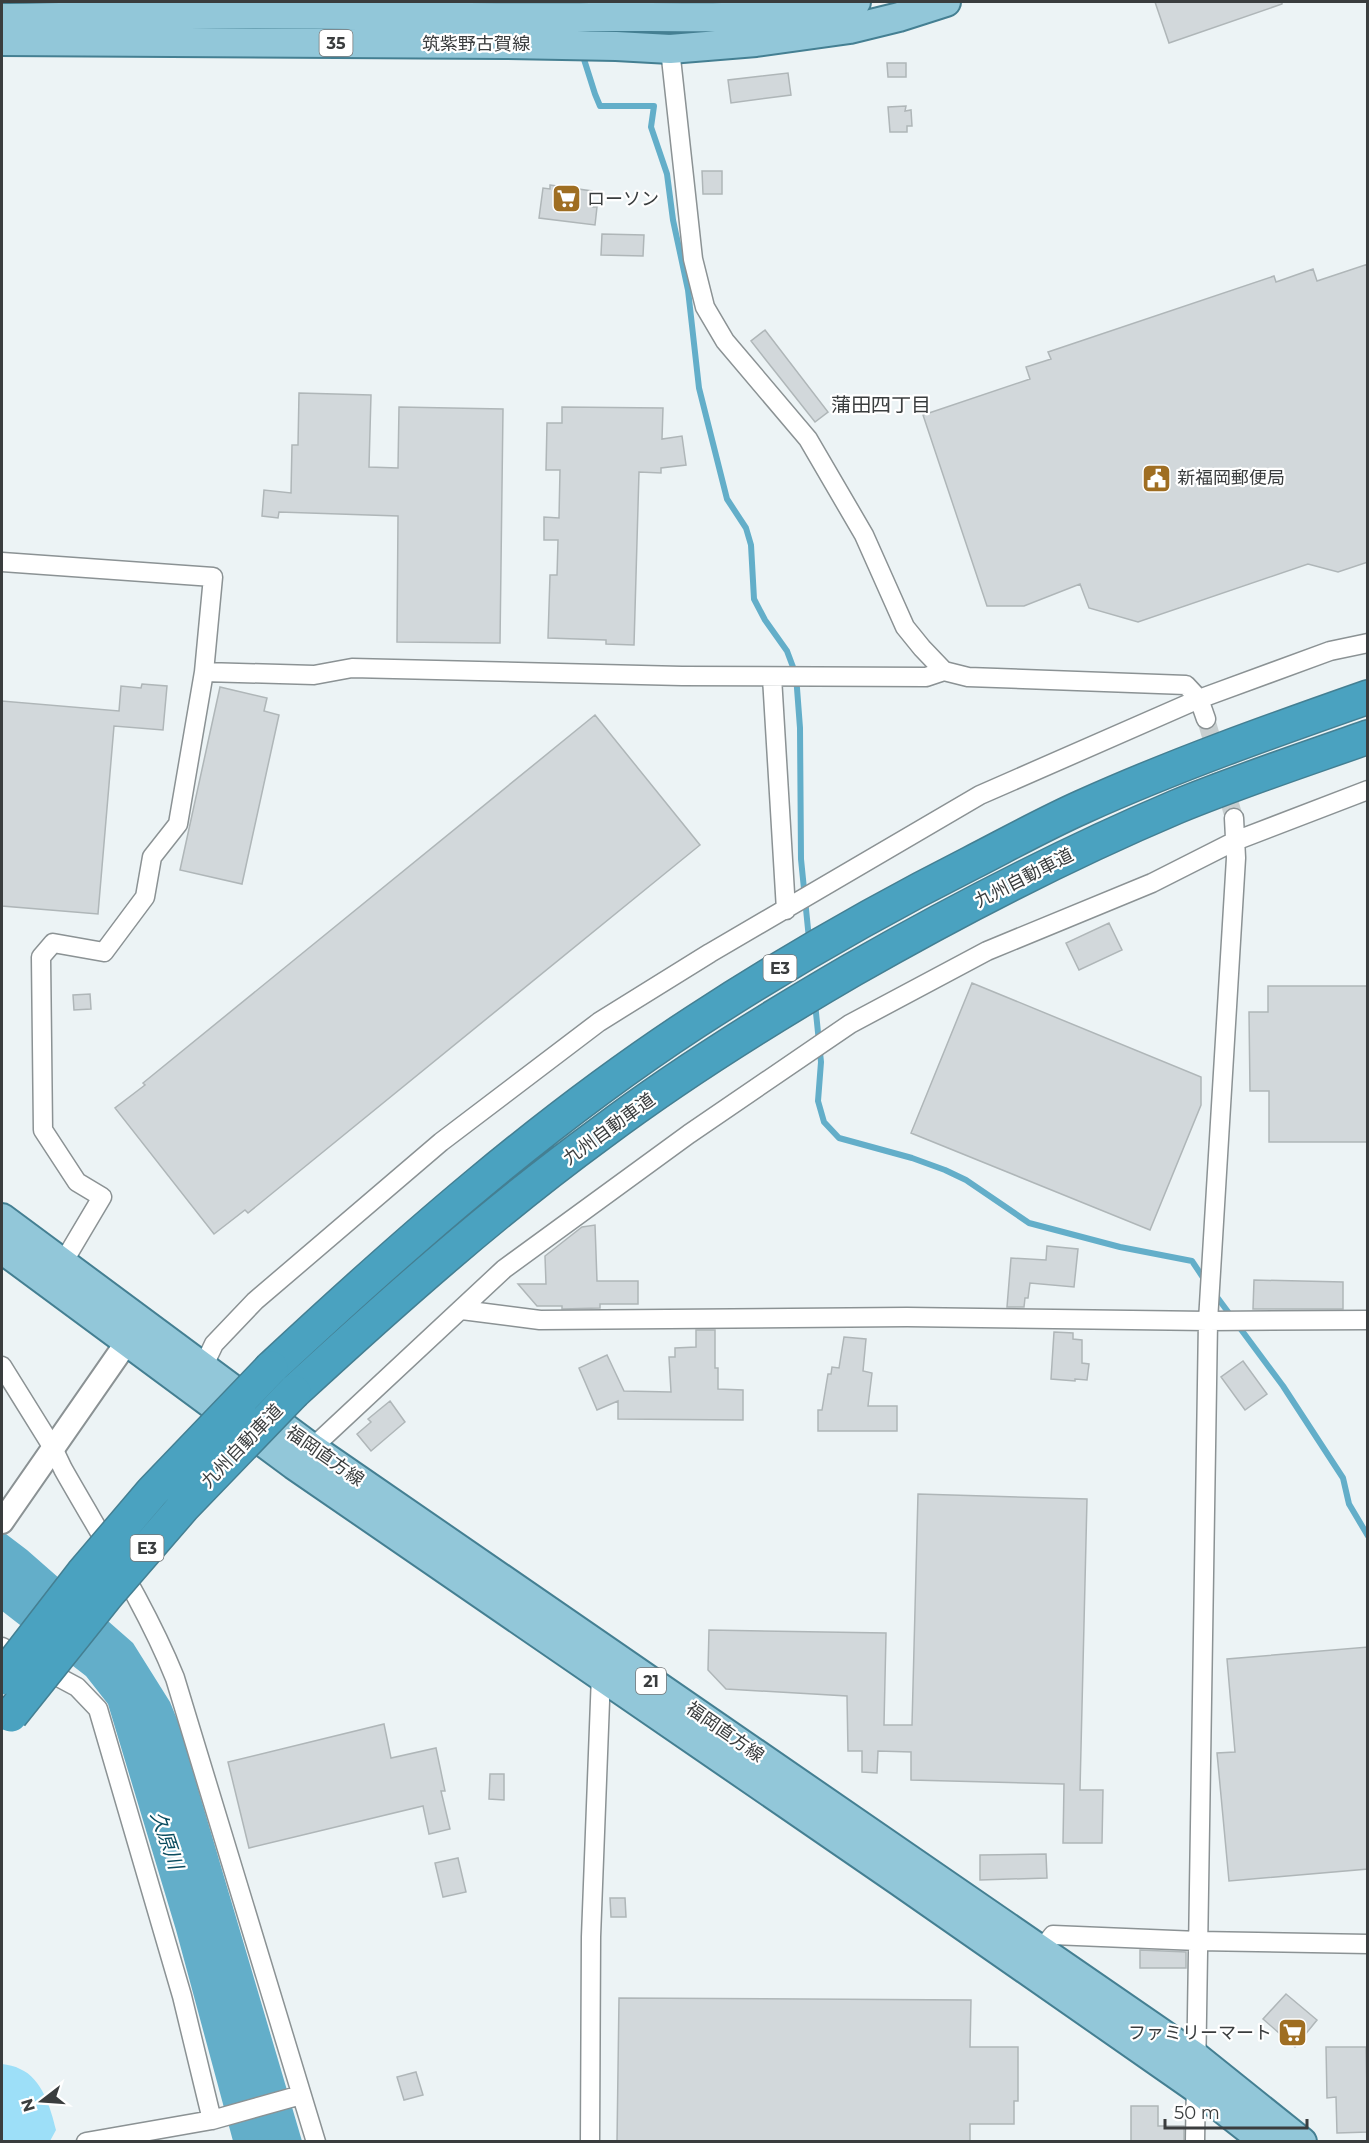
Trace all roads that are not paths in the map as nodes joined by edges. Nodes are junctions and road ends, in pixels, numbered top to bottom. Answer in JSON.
{"nodes":[{"id":1,"x":856,"y":2,"type":"edge"},
{"id":2,"x":946,"y":2,"type":"edge"},
{"id":3,"x":658,"y":10,"type":"edge"},
{"id":4,"x":2,"y":18,"type":"edge"},
{"id":5,"x":2,"y":41,"type":"edge"},
{"id":6,"x":670,"y":49,"type":"junction"},
{"id":7,"x":2,"y":562,"type":"edge"},
{"id":8,"x":1368,"y":643,"type":"edge"},
{"id":9,"x":944,"y":670,"type":"junction"},
{"id":10,"x":204,"y":672,"type":"junction"},
{"id":11,"x":772,"y":677,"type":"junction"},
{"id":12,"x":1368,"y":697,"type":"edge"},
{"id":13,"x":1199,"y":699,"type":"junction"},
{"id":14,"x":1206,"y":719,"type":"tunnel mouth"},
{"id":15,"x":1368,"y":737,"type":"edge"},
{"id":16,"x":1368,"y":790,"type":"edge"},
{"id":17,"x":1234,"y":818,"type":"tunnel mouth"},
{"id":18,"x":1234,"y":841,"type":"junction"},
{"id":19,"x":786,"y":910,"type":"junction"},
{"id":20,"x":2,"y":1218,"type":"edge"},
{"id":21,"x":2,"y":1249,"type":"edge"},
{"id":22,"x":56,"y":1275,"type":"junction"},
{"id":23,"x":462,"y":1310,"type":"junction"},
{"id":24,"x":1368,"y":1320,"type":"edge"},
{"id":25,"x":1208,"y":1321,"type":"junction"},
{"id":26,"x":134,"y":1332,"type":"junction"},
{"id":27,"x":2,"y":1366,"type":"edge"},
{"id":28,"x":203,"y":1367,"type":"junction"},
{"id":29,"x":53,"y":1448,"type":"junction"},
{"id":30,"x":312,"y":1448,"type":"junction"},
{"id":31,"x":7,"y":1514,"type":"edge"},
{"id":32,"x":2,"y":1647,"type":"edge"},
{"id":33,"x":601,"y":1675,"type":"junction"},
{"id":34,"x":2,"y":1678,"type":"edge"},
{"id":35,"x":6,"y":1722,"type":"edge"},
{"id":36,"x":1198,"y":1941,"type":"junction"},
{"id":37,"x":1368,"y":1944,"type":"edge"},
{"id":38,"x":1040,"y":1951,"type":"junction"},
{"id":39,"x":1196,"y":2057,"type":"junction"},
{"id":40,"x":1196,"y":2088,"type":"junction"},
{"id":41,"x":294,"y":2097,"type":"junction"},
{"id":42,"x":212,"y":2120,"type":"junction"},
{"id":43,"x":86,"y":2142,"type":"edge"},
{"id":44,"x":316,"y":2142,"type":"edge"},
{"id":45,"x":590,"y":2142,"type":"edge"},
{"id":46,"x":1195,"y":2142,"type":"edge"},
{"id":47,"x":1265,"y":2142,"type":"edge"},
{"id":48,"x":1302,"y":2142,"type":"edge"}],
"edges":[{"from":1,"to":3,"type":"main road","name":"筑紫野古賀線","number":"35"},
{"from":2,"to":6,"type":"main road","name":"筑紫野古賀線","number":"35"},
{"from":3,"to":4,"type":"main road","name":"筑紫野古賀線","number":"35"},
{"from":3,"to":6,"type":"street"},
{"from":5,"to":6,"type":"main road","name":"筑紫野古賀線","number":"35"},
{"from":6,"to":9,"type":"street"},
{"from":7,"to":10,"type":"street"},
{"from":8,"to":13,"type":"street"},
{"from":9,"to":11,"type":"street"},
{"from":9,"to":13,"type":"street"},
{"from":10,"to":11,"type":"street"},
{"from":10,"to":22,"type":"street"},
{"from":11,"to":19,"type":"street"},
{"from":12,"to":34,"type":"highway","name":"九州自動車道","number":"E3","bridge":true},
{"from":13,"to":14,"type":"street"},
{"from":13,"to":19,"type":"street"},
{"from":15,"to":35,"type":"highway","name":"九州自動車道","number":"E3","bridge":true},
{"from":16,"to":18,"type":"street"},
{"from":17,"to":18,"type":"street"},
{"from":18,"to":23,"type":"street"},
{"from":18,"to":25,"type":"street"},
{"from":19,"to":28,"type":"street"},
{"from":20,"to":22,"type":"main road","name":"福岡直方線","number":"21"},
{"from":21,"to":22,"type":"main road","name":"福岡直方線","number":"21"},
{"from":22,"to":26,"type":"main road","name":"福岡直方線","number":"21"},
{"from":23,"to":25,"type":"street"},
{"from":23,"to":30,"type":"street"},
{"from":24,"to":25,"type":"street"},
{"from":25,"to":36,"type":"street"},
{"from":26,"to":28,"type":"main road","name":"福岡直方線","number":"21"},
{"from":26,"to":29,"type":"street"},
{"from":26,"to":33,"type":"main road","name":"福岡直方線","number":"21"},
{"from":27,"to":29,"type":"street"},
{"from":28,"to":30,"type":"main road","name":"福岡直方線","number":"21"},
{"from":29,"to":31,"type":"street"},
{"from":29,"to":41,"type":"street"},
{"from":30,"to":38,"type":"main road","name":"福岡直方線","number":"21"},
{"from":32,"to":42,"type":"street"},
{"from":33,"to":40,"type":"main road","name":"福岡直方線","number":"21"},
{"from":33,"to":45,"type":"street"},
{"from":36,"to":37,"type":"street"},
{"from":36,"to":38,"type":"street"},
{"from":36,"to":39,"type":"street"},
{"from":38,"to":39,"type":"main road","name":"福岡直方線","number":"21"},
{"from":39,"to":40,"type":"street"},
{"from":39,"to":48,"type":"main road","name":"福岡直方線","number":"21"},
{"from":40,"to":46,"type":"street"},
{"from":40,"to":47,"type":"main road","name":"福岡直方線","number":"21"},
{"from":41,"to":42,"type":"street"},
{"from":41,"to":44,"type":"street"},
{"from":42,"to":43,"type":"street"}]}
